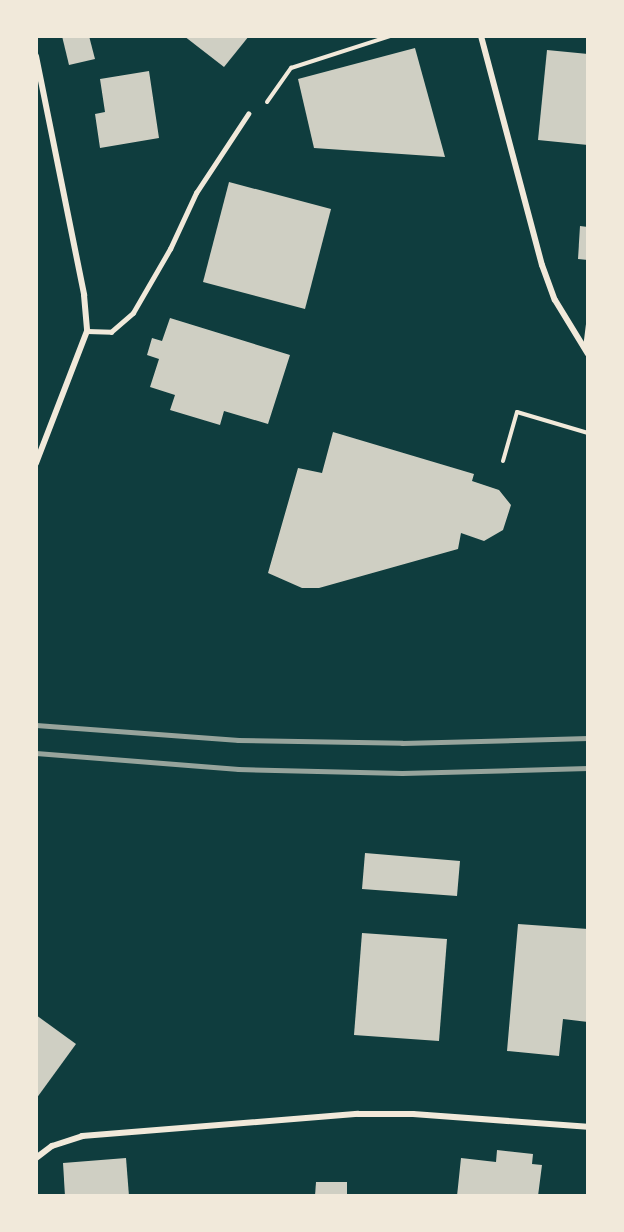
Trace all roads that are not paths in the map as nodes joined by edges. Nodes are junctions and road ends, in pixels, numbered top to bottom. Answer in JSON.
{"nodes":[{"id":1,"x":481,"y":36,"type":"edge"},
{"id":2,"x":36,"y":56,"type":"edge"},
{"id":3,"x":248,"y":114,"type":"dead end"},
{"id":4,"x":588,"y":325,"type":"edge"},
{"id":5,"x":87,"y":332,"type":"junction"},
{"id":6,"x":586,"y":352,"type":"edge"},
{"id":7,"x":36,"y":463,"type":"edge"},
{"id":8,"x":588,"y":1127,"type":"edge"},
{"id":9,"x":36,"y":1158,"type":"edge"}],
"edges":[{"from":1,"to":6,"type":"street"},
{"from":2,"to":5,"type":"street"},
{"from":3,"to":5,"type":"lane"},
{"from":4,"to":6,"type":"lane"},
{"from":5,"to":7,"type":"street"},
{"from":8,"to":9,"type":"street"}]}
